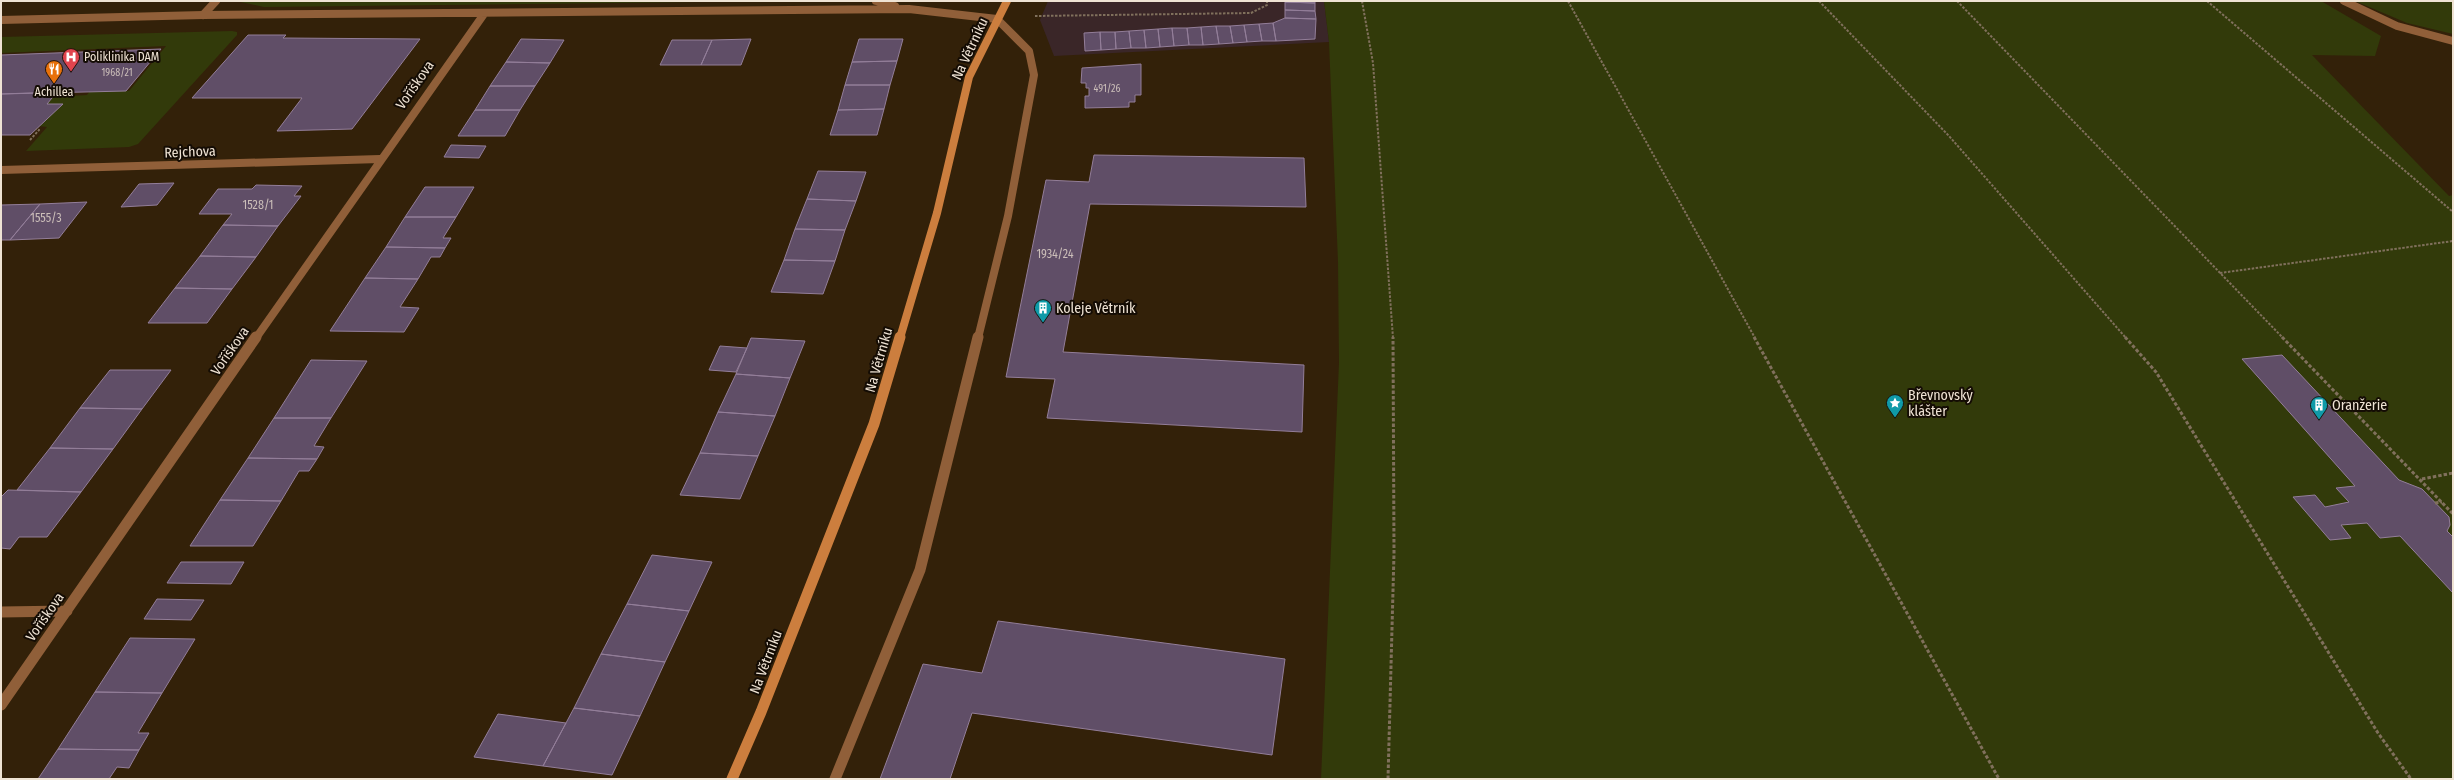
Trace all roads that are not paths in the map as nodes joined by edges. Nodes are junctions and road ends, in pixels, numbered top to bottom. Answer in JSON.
{"nodes":[{"id":1,"x":216,"y":1,"type":"edge"},
{"id":2,"x":876,"y":1,"type":"edge"},
{"id":3,"x":1007,"y":1,"type":"edge"},
{"id":4,"x":2344,"y":1,"type":"edge"},
{"id":5,"x":909,"y":9,"type":"junction"},
{"id":6,"x":484,"y":14,"type":"junction"},
{"id":7,"x":203,"y":15,"type":"junction"},
{"id":8,"x":997,"y":19,"type":"junction"},
{"id":9,"x":1,"y":20,"type":"edge"},
{"id":10,"x":2453,"y":41,"type":"edge"},
{"id":11,"x":380,"y":159,"type":"junction"},
{"id":12,"x":1,"y":170,"type":"edge"},
{"id":13,"x":67,"y":611,"type":"junction"},
{"id":14,"x":1,"y":612,"type":"edge"},
{"id":15,"x":1,"y":705,"type":"edge"},
{"id":16,"x":732,"y":779,"type":"edge"},
{"id":17,"x":835,"y":779,"type":"edge"}],
"edges":[{"from":1,"to":7,"type":"street"},
{"from":2,"to":5,"type":"street"},
{"from":3,"to":8,"type":"street"},
{"from":4,"to":10,"type":"street"},
{"from":5,"to":6,"type":"street"},
{"from":5,"to":8,"type":"street"},
{"from":6,"to":7,"type":"street"},
{"from":6,"to":11,"type":"street","name":"Voříškova"},
{"from":7,"to":9,"type":"street"},
{"from":8,"to":16,"type":"street","name":"Na Větrníku"},
{"from":8,"to":17,"type":"street","name":"Na Větrníku"},
{"from":11,"to":12,"type":"street","name":"Rejchova"},
{"from":11,"to":13,"type":"street","name":"Voříškova"},
{"from":13,"to":14,"type":"street"},
{"from":13,"to":15,"type":"street","name":"Voříškova"}]}
